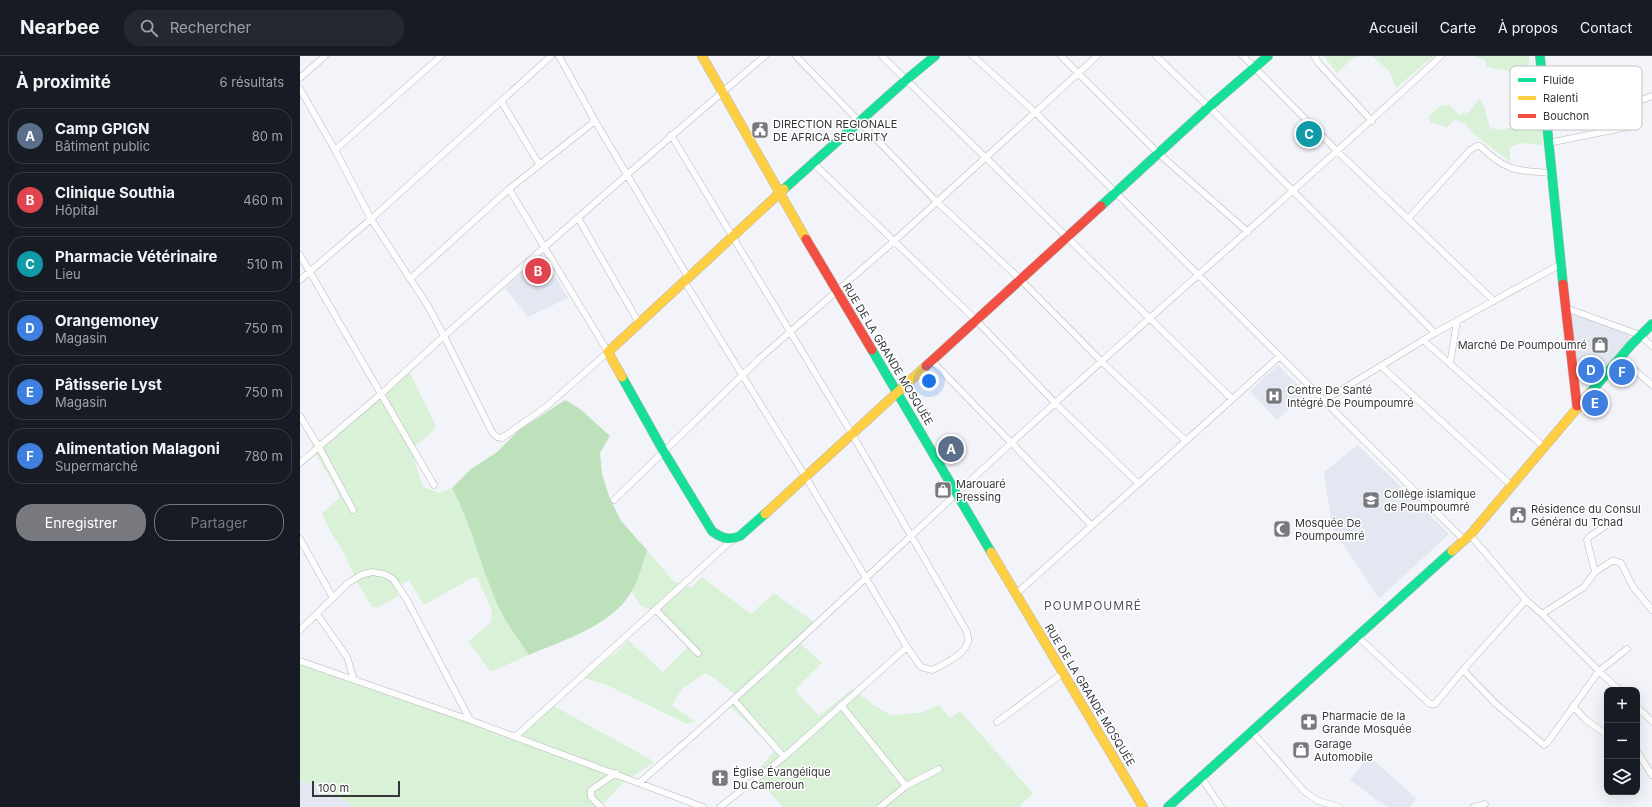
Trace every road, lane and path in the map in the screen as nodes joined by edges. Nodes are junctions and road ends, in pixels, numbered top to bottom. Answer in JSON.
{"nodes":[{"id":1,"x":325,"y":56,"type":"edge"},
{"id":2,"x":441,"y":56,"type":"edge"},
{"id":3,"x":551,"y":56,"type":"edge"},
{"id":4,"x":559,"y":56,"type":"edge"},
{"id":5,"x":702,"y":56,"type":"edge"},
{"id":6,"x":765,"y":56,"type":"edge"},
{"id":7,"x":796,"y":56,"type":"edge"},
{"id":8,"x":882,"y":56,"type":"edge"},
{"id":9,"x":935,"y":56,"type":"edge"},
{"id":10,"x":973,"y":56,"type":"edge"},
{"id":11,"x":1061,"y":56,"type":"edge"},
{"id":12,"x":1097,"y":56,"type":"edge"},
{"id":13,"x":1156,"y":56,"type":"edge"},
{"id":14,"x":1243,"y":56,"type":"edge"},
{"id":15,"x":1268,"y":56,"type":"edge"},
{"id":16,"x":1314,"y":56,"type":"edge"},
{"id":17,"x":1442,"y":56,"type":"edge"},
{"id":18,"x":1540,"y":56,"type":"edge"},
{"id":19,"x":1541,"y":66,"type":"edge"},
{"id":20,"x":1256,"y":68,"type":"junction"},
{"id":21,"x":1078,"y":73,"type":"junction"},
{"id":22,"x":300,"y":78,"type":"edge"},
{"id":23,"x":906,"y":80,"type":"junction"},
{"id":24,"x":300,"y":89,"type":"edge"},
{"id":25,"x":722,"y":92,"type":"junction"},
{"id":26,"x":1652,"y":96,"type":"edge"},
{"id":27,"x":1642,"y":100,"type":"edge"},
{"id":28,"x":501,"y":101,"type":"junction"},
{"id":29,"x":1209,"y":107,"type":"junction"},
{"id":30,"x":1035,"y":112,"type":"junction"},
{"id":31,"x":595,"y":121,"type":"junction"},
{"id":32,"x":1372,"y":121,"type":"junction"},
{"id":33,"x":859,"y":122,"type":"junction"},
{"id":34,"x":1547,"y":130,"type":"edge"},
{"id":35,"x":1613,"y":130,"type":"edge"},
{"id":36,"x":671,"y":135,"type":"junction"},
{"id":37,"x":1548,"y":143,"type":"junction"},
{"id":38,"x":335,"y":150,"type":"junction"},
{"id":39,"x":1338,"y":152,"type":"junction"},
{"id":40,"x":1158,"y":153,"type":"junction"},
{"id":41,"x":985,"y":157,"type":"junction"},
{"id":42,"x":813,"y":163,"type":"junction"},
{"id":43,"x":539,"y":164,"type":"junction"},
{"id":44,"x":627,"y":173,"type":"junction"},
{"id":45,"x":1551,"y":173,"type":"junction"},
{"id":46,"x":509,"y":188,"type":"junction"},
{"id":47,"x":1116,"y":192,"type":"junction"},
{"id":48,"x":1293,"y":192,"type":"junction"},
{"id":49,"x":779,"y":194,"type":"junction"},
{"id":50,"x":936,"y":201,"type":"junction"},
{"id":51,"x":578,"y":218,"type":"junction"},
{"id":52,"x":371,"y":219,"type":"junction"},
{"id":53,"x":1408,"y":219,"type":"junction"},
{"id":54,"x":1248,"y":232,"type":"junction"},
{"id":55,"x":732,"y":236,"type":"junction"},
{"id":56,"x":1066,"y":237,"type":"junction"},
{"id":57,"x":893,"y":242,"type":"junction"},
{"id":58,"x":545,"y":246,"type":"junction"},
{"id":59,"x":300,"y":255,"type":"edge"},
{"id":60,"x":1561,"y":264,"type":"junction"},
{"id":61,"x":310,"y":272,"type":"junction"},
{"id":62,"x":1199,"y":276,"type":"junction"},
{"id":63,"x":410,"y":279,"type":"junction"},
{"id":64,"x":686,"y":279,"type":"junction"},
{"id":65,"x":1020,"y":279,"type":"junction"},
{"id":66,"x":300,"y":280,"type":"edge"},
{"id":67,"x":837,"y":292,"type":"junction"},
{"id":68,"x":1494,"y":301,"type":"junction"},
{"id":69,"x":1566,"y":308,"type":"junction"},
{"id":70,"x":1150,"y":319,"type":"junction"},
{"id":71,"x":976,"y":320,"type":"junction"},
{"id":72,"x":1457,"y":321,"type":"junction"},
{"id":73,"x":639,"y":323,"type":"junction"},
{"id":74,"x":1652,"y":324,"type":"edge"},
{"id":75,"x":790,"y":332,"type":"junction"},
{"id":76,"x":1435,"y":333,"type":"junction"},
{"id":77,"x":1640,"y":335,"type":"junction"},
{"id":78,"x":444,"y":336,"type":"junction"},
{"id":79,"x":1423,"y":340,"type":"junction"},
{"id":80,"x":1652,"y":346,"type":"edge"},
{"id":81,"x":608,"y":352,"type":"junction"},
{"id":82,"x":1280,"y":356,"type":"junction"},
{"id":83,"x":1620,"y":358,"type":"junction"},
{"id":84,"x":932,"y":361,"type":"junction"},
{"id":85,"x":1102,"y":362,"type":"junction"},
{"id":86,"x":1450,"y":364,"type":"junction"},
{"id":87,"x":1381,"y":366,"type":"junction"},
{"id":88,"x":743,"y":375,"type":"junction"},
{"id":89,"x":1652,"y":385,"type":"edge"},
{"id":90,"x":382,"y":393,"type":"junction"},
{"id":91,"x":896,"y":393,"type":"junction"},
{"id":92,"x":1231,"y":398,"type":"junction"},
{"id":93,"x":1325,"y":400,"type":"junction"},
{"id":94,"x":1056,"y":404,"type":"junction"},
{"id":95,"x":1577,"y":406,"type":"junction"},
{"id":96,"x":300,"y":416,"type":"edge"},
{"id":97,"x":852,"y":434,"type":"junction"},
{"id":98,"x":1185,"y":440,"type":"junction"},
{"id":99,"x":1012,"y":442,"type":"junction"},
{"id":100,"x":320,"y":447,"type":"junction"},
{"id":101,"x":1544,"y":447,"type":"junction"},
{"id":102,"x":664,"y":452,"type":"junction"},
{"id":103,"x":300,"y":463,"type":"edge"},
{"id":104,"x":805,"y":476,"type":"junction"},
{"id":105,"x":1138,"y":483,"type":"junction"},
{"id":106,"x":434,"y":485,"type":"dead end"},
{"id":107,"x":1512,"y":486,"type":"junction"},
{"id":108,"x":957,"y":493,"type":"junction"},
{"id":109,"x":614,"y":500,"type":"dead end"},
{"id":110,"x":353,"y":510,"type":"dead end"},
{"id":111,"x":1091,"y":525,"type":"junction"},
{"id":112,"x":1607,"y":525,"type":"dead end"},
{"id":113,"x":910,"y":536,"type":"junction"},
{"id":114,"x":1467,"y":537,"type":"junction"},
{"id":115,"x":300,"y":539,"type":"edge"},
{"id":116,"x":732,"y":540,"type":"junction"},
{"id":117,"x":1595,"y":572,"type":"junction"},
{"id":118,"x":866,"y":577,"type":"junction"},
{"id":119,"x":1016,"y":594,"type":"junction"},
{"id":120,"x":333,"y":598,"type":"junction"},
{"id":121,"x":1526,"y":600,"type":"junction"},
{"id":122,"x":656,"y":610,"type":"junction"},
{"id":123,"x":1652,"y":610,"type":"edge"},
{"id":124,"x":317,"y":614,"type":"junction"},
{"id":125,"x":1542,"y":614,"type":"junction"},
{"id":126,"x":300,"y":630,"type":"edge"},
{"id":127,"x":1357,"y":636,"type":"junction"},
{"id":128,"x":907,"y":647,"type":"junction"},
{"id":129,"x":1627,"y":649,"type":"dead end"},
{"id":130,"x":698,"y":653,"type":"dead end"},
{"id":131,"x":300,"y":661,"type":"edge"},
{"id":132,"x":1463,"y":670,"type":"junction"},
{"id":133,"x":1599,"y":671,"type":"junction"},
{"id":134,"x":1063,"y":673,"type":"junction"},
{"id":135,"x":354,"y":680,"type":"junction"},
{"id":136,"x":1616,"y":687,"type":"edge"},
{"id":137,"x":734,"y":700,"type":"junction"},
{"id":138,"x":841,"y":705,"type":"junction"},
{"id":139,"x":1573,"y":706,"type":"junction"},
{"id":140,"x":1640,"y":710,"type":"edge"},
{"id":141,"x":470,"y":720,"type":"junction"},
{"id":142,"x":1652,"y":721,"type":"edge"},
{"id":143,"x":997,"y":722,"type":"dead end"},
{"id":144,"x":1252,"y":732,"type":"junction"},
{"id":145,"x":1604,"y":733,"type":"edge"},
{"id":146,"x":515,"y":736,"type":"junction"},
{"id":147,"x":784,"y":757,"type":"junction"},
{"id":148,"x":1640,"y":757,"type":"edge"},
{"id":149,"x":939,"y":769,"type":"dead end"},
{"id":150,"x":616,"y":773,"type":"junction"},
{"id":151,"x":1652,"y":775,"type":"edge"},
{"id":152,"x":1201,"y":777,"type":"junction"},
{"id":153,"x":640,"y":782,"type":"junction"},
{"id":154,"x":906,"y":786,"type":"junction"},
{"id":155,"x":1485,"y":804,"type":"dead end"},
{"id":156,"x":601,"y":807,"type":"edge"},
{"id":157,"x":703,"y":807,"type":"edge"},
{"id":158,"x":720,"y":807,"type":"edge"},
{"id":159,"x":880,"y":807,"type":"edge"},
{"id":160,"x":1143,"y":807,"type":"edge"},
{"id":161,"x":1168,"y":807,"type":"edge"},
{"id":162,"x":1221,"y":807,"type":"edge"},
{"id":163,"x":1339,"y":807,"type":"edge"},
{"id":164,"x":1474,"y":807,"type":"edge"}],
"edges":[{"from":1,"to":22,"type":"street"},
{"from":2,"to":38,"type":"street"},
{"from":3,"to":28,"type":"street"},
{"from":4,"to":31,"type":"street"},
{"from":5,"to":25,"type":"street","name":"RUE DE LA GRANDE MOSQUÉE"},
{"from":6,"to":25,"type":"street"},
{"from":7,"to":33,"type":"street"},
{"from":8,"to":23,"type":"street"},
{"from":9,"to":23,"type":"street"},
{"from":10,"to":30,"type":"street"},
{"from":11,"to":21,"type":"street"},
{"from":12,"to":21,"type":"street"},
{"from":13,"to":29,"type":"street"},
{"from":14,"to":20,"type":"street"},
{"from":15,"to":20,"type":"street"},
{"from":16,"to":32,"type":"street"},
{"from":17,"to":32,"type":"street"},
{"from":18,"to":19,"type":"street"},
{"from":20,"to":29,"type":"street"},
{"from":20,"to":39,"type":"street"},
{"from":21,"to":30,"type":"street"},
{"from":21,"to":40,"type":"street"},
{"from":23,"to":33,"type":"street"},
{"from":23,"to":41,"type":"street"},
{"from":24,"to":38,"type":"street"},
{"from":25,"to":36,"type":"street"},
{"from":25,"to":49,"type":"street","name":"RUE DE LA GRANDE MOSQUÉE"},
{"from":26,"to":27,"type":"street"},
{"from":28,"to":43,"type":"street"},
{"from":28,"to":52,"type":"street"},
{"from":29,"to":40,"type":"street"},
{"from":29,"to":48,"type":"street"},
{"from":30,"to":41,"type":"street"},
{"from":30,"to":47,"type":"street"},
{"from":31,"to":43,"type":"street"},
{"from":31,"to":44,"type":"street"},
{"from":32,"to":39,"type":"street"},
{"from":33,"to":42,"type":"street"},
{"from":33,"to":50,"type":"street"},
{"from":34,"to":37,"type":"street"},
{"from":35,"to":37,"type":"street"},
{"from":36,"to":44,"type":"street"},
{"from":36,"to":55,"type":"street"},
{"from":37,"to":45,"type":"street"},
{"from":38,"to":52,"type":"street"},
{"from":39,"to":48,"type":"street"},
{"from":39,"to":53,"type":"street"},
{"from":40,"to":47,"type":"street"},
{"from":40,"to":54,"type":"street"},
{"from":41,"to":50,"type":"street"},
{"from":41,"to":56,"type":"street"},
{"from":42,"to":49,"type":"street"},
{"from":42,"to":57,"type":"street"},
{"from":43,"to":46,"type":"street"},
{"from":44,"to":51,"type":"street"},
{"from":44,"to":64,"type":"street"},
{"from":45,"to":53,"type":"street"},
{"from":45,"to":60,"type":"street"},
{"from":46,"to":58,"type":"street"},
{"from":46,"to":63,"type":"street"},
{"from":47,"to":56,"type":"street"},
{"from":47,"to":62,"type":"street"},
{"from":48,"to":54,"type":"street"},
{"from":48,"to":76,"type":"street"},
{"from":49,"to":55,"type":"street"},
{"from":49,"to":67,"type":"street","name":"RUE DE LA GRANDE MOSQUÉE"},
{"from":50,"to":57,"type":"street"},
{"from":50,"to":65,"type":"street"},
{"from":51,"to":58,"type":"street"},
{"from":51,"to":73,"type":"street"},
{"from":52,"to":61,"type":"street"},
{"from":52,"to":63,"type":"street"},
{"from":53,"to":68,"type":"street"},
{"from":54,"to":62,"type":"street"},
{"from":55,"to":64,"type":"street"},
{"from":55,"to":75,"type":"street"},
{"from":56,"to":65,"type":"street"},
{"from":56,"to":70,"type":"street"},
{"from":57,"to":67,"type":"street"},
{"from":57,"to":71,"type":"street"},
{"from":58,"to":78,"type":"street"},
{"from":58,"to":81,"type":"street"},
{"from":59,"to":61,"type":"street"},
{"from":60,"to":68,"type":"street"},
{"from":60,"to":69,"type":"street"},
{"from":61,"to":66,"type":"street"},
{"from":61,"to":90,"type":"street"},
{"from":62,"to":70,"type":"street"},
{"from":62,"to":82,"type":"street"},
{"from":63,"to":78,"type":"street"},
{"from":64,"to":73,"type":"street"},
{"from":64,"to":88,"type":"street"},
{"from":65,"to":71,"type":"street"},
{"from":65,"to":85,"type":"street"},
{"from":67,"to":75,"type":"street"},
{"from":67,"to":91,"type":"street","name":"RUE DE LA GRANDE MOSQUÉE"},
{"from":68,"to":72,"type":"street"},
{"from":69,"to":77,"type":"street"},
{"from":69,"to":95,"type":"street"},
{"from":70,"to":85,"type":"street"},
{"from":70,"to":92,"type":"street"},
{"from":71,"to":84,"type":"street"},
{"from":71,"to":94,"type":"street"},
{"from":72,"to":76,"type":"street"},
{"from":72,"to":86,"type":"street"},
{"from":73,"to":81,"type":"street"},
{"from":74,"to":77,"type":"street"},
{"from":75,"to":88,"type":"street"},
{"from":75,"to":97,"type":"street"},
{"from":76,"to":79,"type":"street"},
{"from":77,"to":80,"type":"street"},
{"from":77,"to":83,"type":"street"},
{"from":78,"to":81,"type":"street"},
{"from":78,"to":90,"type":"street"},
{"from":79,"to":86,"type":"street"},
{"from":79,"to":87,"type":"street"},
{"from":81,"to":102,"type":"street"},
{"from":82,"to":92,"type":"street"},
{"from":82,"to":93,"type":"street"},
{"from":83,"to":89,"type":"street"},
{"from":83,"to":95,"type":"street"},
{"from":84,"to":91,"type":"street"},
{"from":84,"to":99,"type":"street"},
{"from":85,"to":94,"type":"street"},
{"from":85,"to":98,"type":"street"},
{"from":86,"to":101,"type":"street"},
{"from":87,"to":93,"type":"street"},
{"from":87,"to":107,"type":"street"},
{"from":88,"to":102,"type":"street"},
{"from":88,"to":104,"type":"street"},
{"from":90,"to":100,"type":"street"},
{"from":90,"to":106,"type":"street"},
{"from":91,"to":97,"type":"street"},
{"from":91,"to":108,"type":"street","name":"RUE DE LA GRANDE MOSQUÉE"},
{"from":92,"to":98,"type":"street"},
{"from":93,"to":114,"type":"street"},
{"from":94,"to":99,"type":"street"},
{"from":94,"to":105,"type":"street"},
{"from":95,"to":101,"type":"street"},
{"from":96,"to":100,"type":"street"},
{"from":97,"to":104,"type":"street"},
{"from":97,"to":113,"type":"street"},
{"from":98,"to":105,"type":"street"},
{"from":99,"to":108,"type":"street"},
{"from":99,"to":111,"type":"street"},
{"from":100,"to":103,"type":"street"},
{"from":100,"to":110,"type":"street"},
{"from":101,"to":107,"type":"street"},
{"from":102,"to":109,"type":"street"},
{"from":102,"to":116,"type":"street"},
{"from":104,"to":116,"type":"street"},
{"from":104,"to":118,"type":"street"},
{"from":105,"to":111,"type":"street"},
{"from":107,"to":114,"type":"street"},
{"from":108,"to":113,"type":"street"},
{"from":108,"to":119,"type":"street","name":"RUE DE LA GRANDE MOSQUÉE"},
{"from":111,"to":119,"type":"street"},
{"from":112,"to":117,"type":"street"},
{"from":113,"to":118,"type":"street"},
{"from":113,"to":128,"type":"street"},
{"from":114,"to":121,"type":"street"},
{"from":114,"to":127,"type":"street"},
{"from":115,"to":120,"type":"street"},
{"from":116,"to":122,"type":"street"},
{"from":117,"to":123,"type":"street"},
{"from":117,"to":125,"type":"street"},
{"from":118,"to":128,"type":"street"},
{"from":118,"to":137,"type":"street"},
{"from":119,"to":134,"type":"street","name":"RUE DE LA GRANDE MOSQUÉE"},
{"from":120,"to":124,"type":"street"},
{"from":120,"to":141,"type":"street"},
{"from":121,"to":125,"type":"street"},
{"from":121,"to":132,"type":"street"},
{"from":122,"to":130,"type":"street"},
{"from":122,"to":146,"type":"street"},
{"from":124,"to":126,"type":"street"},
{"from":124,"to":135,"type":"street"},
{"from":125,"to":133,"type":"street"},
{"from":127,"to":132,"type":"street"},
{"from":127,"to":144,"type":"street"},
{"from":128,"to":138,"type":"street"},
{"from":129,"to":133,"type":"street"},
{"from":131,"to":135,"type":"street"},
{"from":132,"to":139,"type":"street"},
{"from":133,"to":136,"type":"street"},
{"from":133,"to":139,"type":"street"},
{"from":134,"to":143,"type":"street"},
{"from":134,"to":160,"type":"street","name":"RUE DE LA GRANDE MOSQUÉE"},
{"from":135,"to":141,"type":"street"},
{"from":137,"to":147,"type":"street"},
{"from":137,"to":153,"type":"street"},
{"from":138,"to":147,"type":"street"},
{"from":138,"to":154,"type":"street"},
{"from":139,"to":145,"type":"street"},
{"from":140,"to":142,"type":"street"},
{"from":141,"to":146,"type":"street"},
{"from":144,"to":152,"type":"street"},
{"from":144,"to":163,"type":"street"},
{"from":146,"to":150,"type":"street"},
{"from":147,"to":158,"type":"street"},
{"from":148,"to":151,"type":"street"},
{"from":149,"to":154,"type":"street"},
{"from":150,"to":153,"type":"street"},
{"from":150,"to":156,"type":"street"},
{"from":152,"to":161,"type":"street"},
{"from":152,"to":162,"type":"street"},
{"from":153,"to":157,"type":"street"},
{"from":154,"to":159,"type":"street"},
{"from":155,"to":164,"type":"street"}]}
